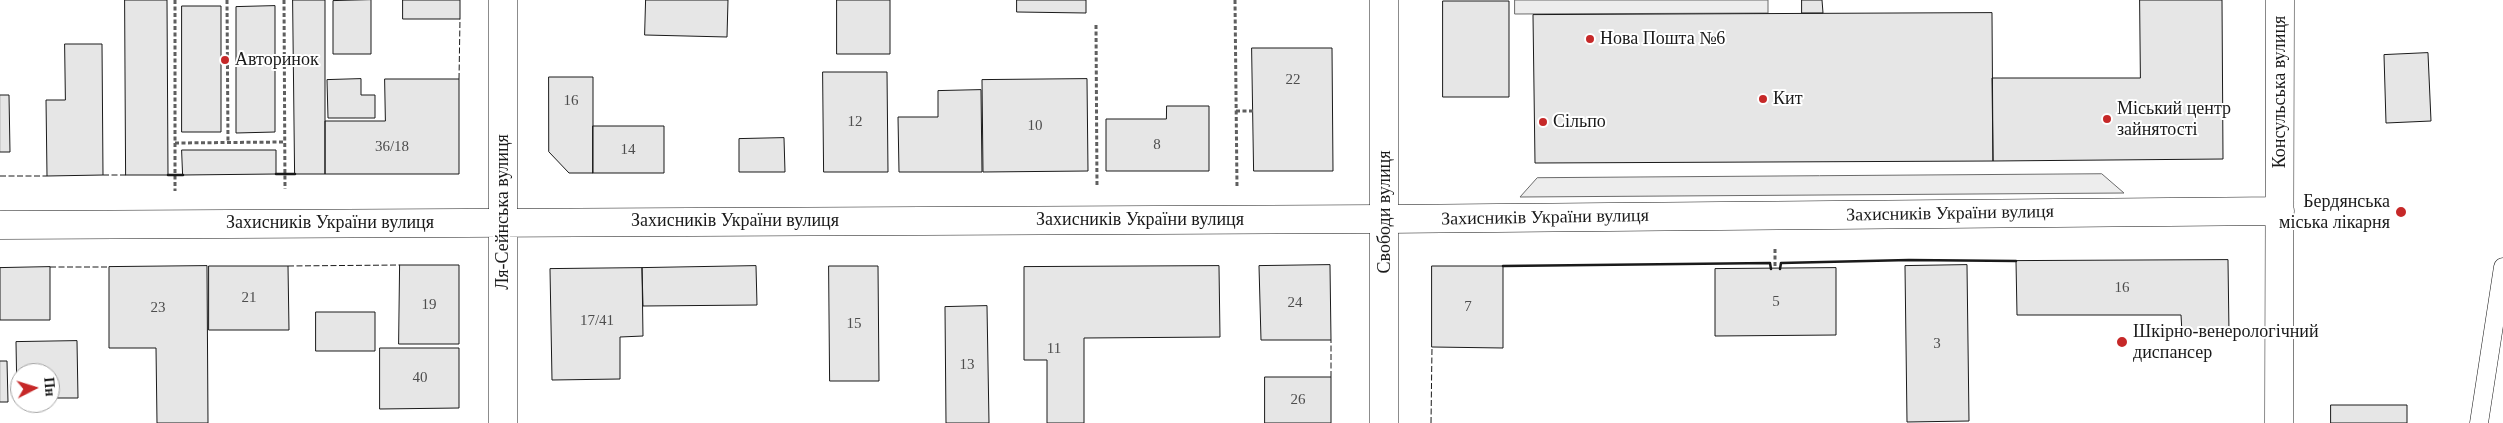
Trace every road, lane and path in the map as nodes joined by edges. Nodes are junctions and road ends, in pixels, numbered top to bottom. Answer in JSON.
{"nodes":[{"id":1,"x":175,"y":0,"type":"edge"},
{"id":2,"x":227,"y":0,"type":"edge"},
{"id":3,"x":284,"y":0,"type":"edge"},
{"id":4,"x":503,"y":0,"type":"edge"},
{"id":5,"x":1235,"y":0,"type":"edge"},
{"id":6,"x":1384,"y":0,"type":"edge"},
{"id":7,"x":2280,"y":0,"type":"edge"},
{"id":8,"x":1096,"y":25,"type":"dead end"},
{"id":9,"x":1236,"y":111,"type":"junction"},
{"id":10,"x":1253,"y":111,"type":"dead end"},
{"id":11,"x":228,"y":142,"type":"junction"},
{"id":12,"x":285,"y":142,"type":"junction"},
{"id":13,"x":175,"y":143,"type":"junction"},
{"id":14,"x":2280,"y":211,"type":"junction"},
{"id":15,"x":1097,"y":220,"type":"junction"},
{"id":16,"x":1237,"y":220,"type":"junction"},
{"id":17,"x":1385,"y":220,"type":"junction"},
{"id":18,"x":503,"y":222,"type":"junction"},
{"id":19,"x":175,"y":224,"type":"junction"},
{"id":20,"x":285,"y":224,"type":"junction"},
{"id":21,"x":0,"y":225,"type":"edge"},
{"id":22,"x":2503,"y":267,"type":"edge"},
{"id":23,"x":503,"y":423,"type":"edge"},
{"id":24,"x":1384,"y":423,"type":"edge"},
{"id":25,"x":2279,"y":423,"type":"edge"},
{"id":26,"x":2479,"y":423,"type":"edge"}],
"edges":[{"from":1,"to":13,"type":"path"},
{"from":2,"to":11,"type":"path"},
{"from":3,"to":12,"type":"path"},
{"from":4,"to":18,"type":"street","name":"Ля-Сейнська вулиця"},
{"from":5,"to":9,"type":"path"},
{"from":6,"to":17,"type":"street","name":"Свободи вулиця"},
{"from":7,"to":14,"type":"street","name":"Консульська вулиця"},
{"from":8,"to":15,"type":"path"},
{"from":9,"to":10,"type":"path"},
{"from":9,"to":16,"type":"path"},
{"from":11,"to":12,"type":"path"},
{"from":11,"to":13,"type":"path"},
{"from":12,"to":20,"type":"path"},
{"from":13,"to":19,"type":"path"},
{"from":14,"to":17,"type":"street","name":"Захисників України вулиця"},
{"from":14,"to":25,"type":"street","name":"Консульська вулиця"},
{"from":15,"to":16,"type":"street","name":"Захисників України вулиця"},
{"from":15,"to":18,"type":"street","name":"Захисників України вулиця"},
{"from":16,"to":17,"type":"street","name":"Захисників України вулиця"},
{"from":17,"to":24,"type":"street","name":"Свободи вулиця"},
{"from":18,"to":20,"type":"street","name":"Захисників України вулиця"},
{"from":18,"to":23,"type":"street","name":"Ля-Сейнська вулиця"},
{"from":19,"to":20,"type":"street","name":"Захисників України вулиця"},
{"from":19,"to":21,"type":"street","name":"Захисників України вулиця"},
{"from":22,"to":26,"type":"lane"}]}
